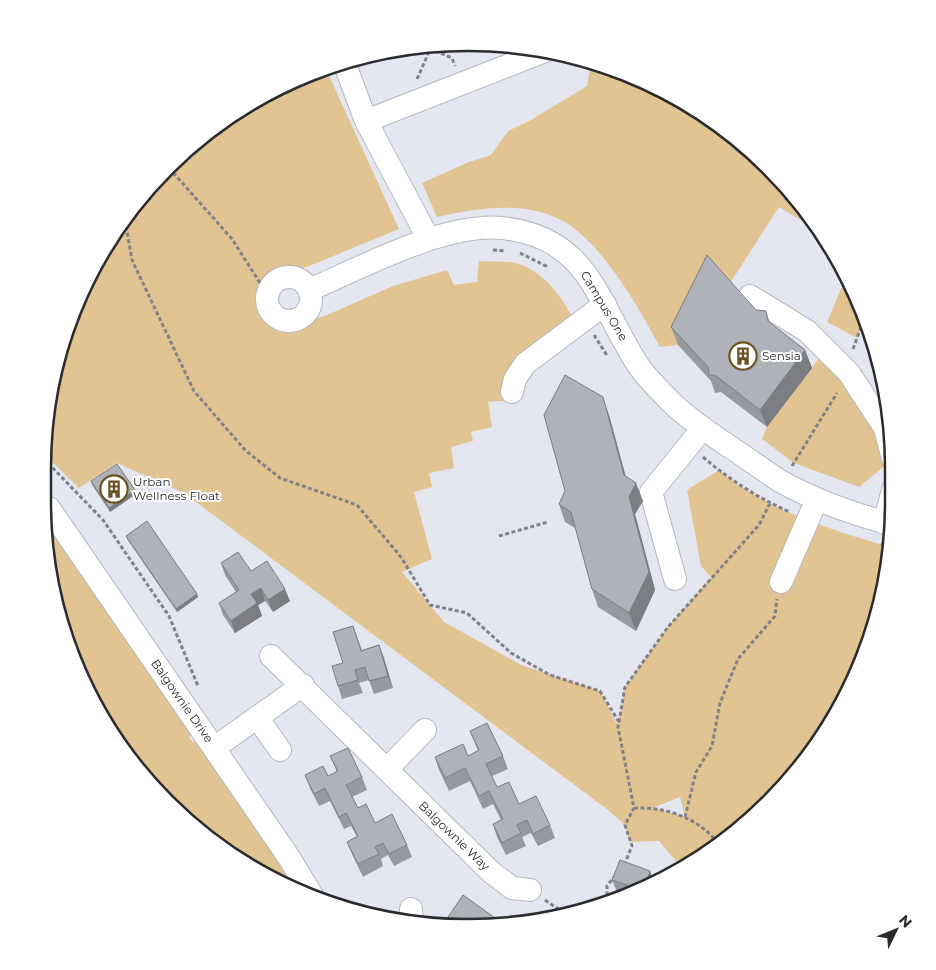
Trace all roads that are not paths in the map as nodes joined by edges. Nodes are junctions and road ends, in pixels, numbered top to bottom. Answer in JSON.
{"nodes":[{"id":1,"x":531,"y":56,"type":"edge"},
{"id":2,"x":347,"y":69,"type":"edge"},
{"id":3,"x":366,"y":121,"type":"junction"},
{"id":4,"x":428,"y":238,"type":"junction"},
{"id":5,"x":309,"y":290,"type":"junction"},
{"id":6,"x":750,"y":296,"type":"dead end"},
{"id":7,"x":604,"y":304,"type":"junction"},
{"id":8,"x":512,"y":392,"type":"dead end"},
{"id":9,"x":881,"y":418,"type":"edge"},
{"id":10,"x":697,"y":437,"type":"junction"},
{"id":11,"x":817,"y":499,"type":"junction"},
{"id":12,"x":51,"y":511,"type":"edge"},
{"id":13,"x":884,"y":530,"type":"edge"},
{"id":14,"x":675,"y":580,"type":"dead end"},
{"id":15,"x":781,"y":582,"type":"road end"},
{"id":16,"x":271,"y":656,"type":"dead end"},
{"id":17,"x":303,"y":685,"type":"junction"},
{"id":18,"x":257,"y":717,"type":"junction"},
{"id":19,"x":425,"y":730,"type":"dead end"},
{"id":20,"x":214,"y":748,"type":"junction"},
{"id":21,"x":280,"y":750,"type":"dead end"},
{"id":22,"x":387,"y":769,"type":"junction"},
{"id":23,"x":306,"y":886,"type":"edge"},
{"id":24,"x":530,"y":890,"type":"road end"}],
"edges":[{"from":1,"to":3,"type":"street"},
{"from":2,"to":3,"type":"street"},
{"from":3,"to":4,"type":"street"},
{"from":4,"to":5,"type":"street","name":"Campus One"},
{"from":4,"to":7,"type":"street","name":"Campus One"},
{"from":5,"to":5,"type":"street"},
{"from":6,"to":9,"type":"street"},
{"from":7,"to":8,"type":"street"},
{"from":7,"to":10,"type":"street","name":"Campus One"},
{"from":10,"to":11,"type":"street","name":"Campus One"},
{"from":10,"to":14,"type":"street"},
{"from":11,"to":13,"type":"street","name":"Campus One"},
{"from":11,"to":15,"type":"street"},
{"from":12,"to":20,"type":"street","name":"Balgownie Drive"},
{"from":16,"to":17,"type":"street","name":"Balgownie Way"},
{"from":17,"to":18,"type":"street"},
{"from":17,"to":22,"type":"street","name":"Balgownie Way"},
{"from":18,"to":20,"type":"street"},
{"from":18,"to":21,"type":"street"},
{"from":19,"to":22,"type":"street"},
{"from":20,"to":23,"type":"street","name":"Balgownie Drive"},
{"from":22,"to":24,"type":"street","name":"Balgownie Way"}]}
